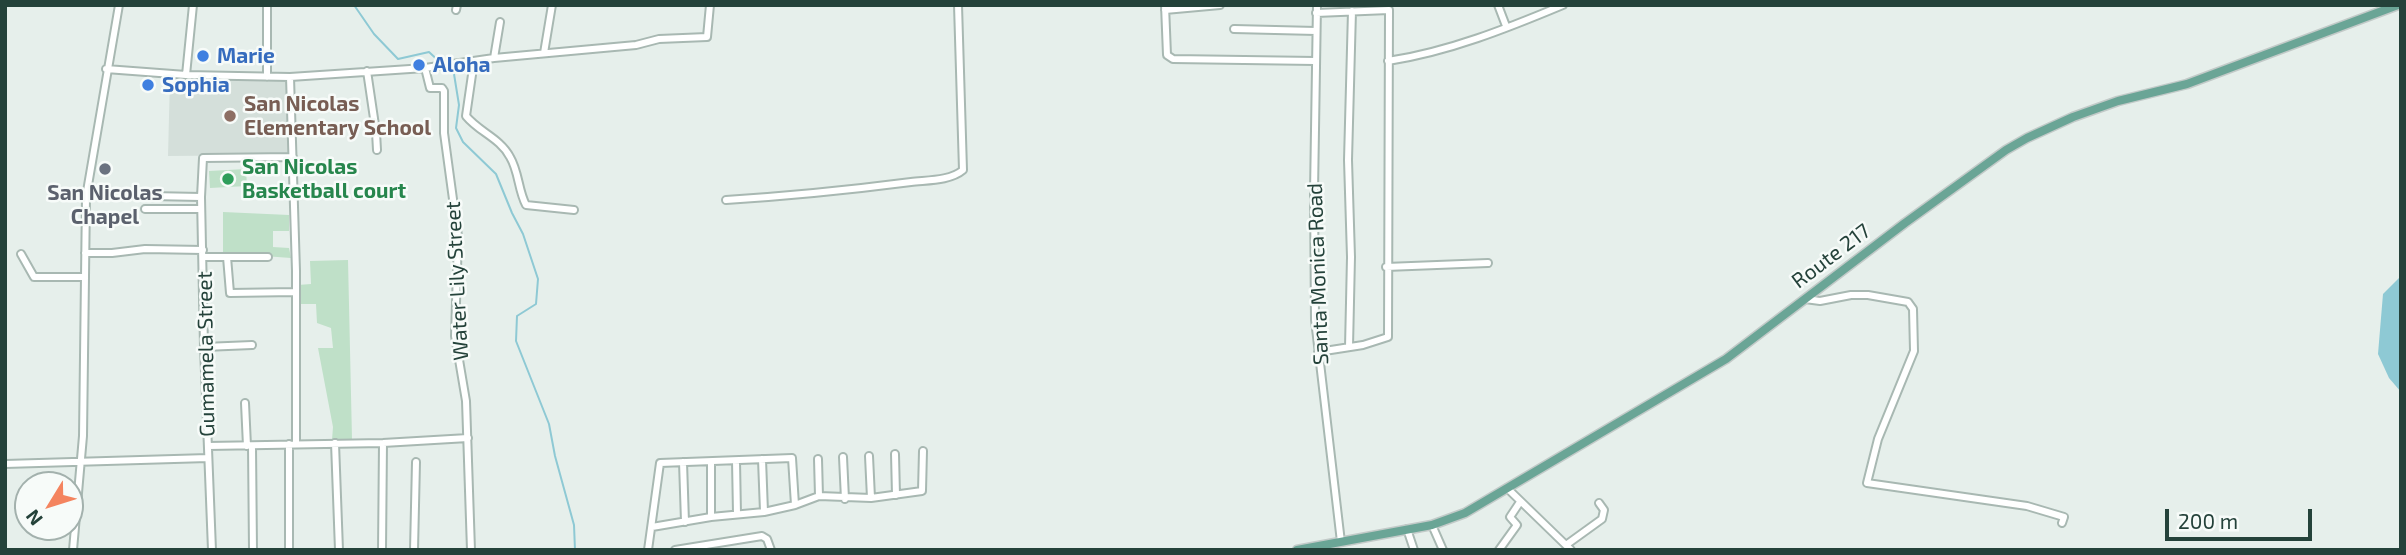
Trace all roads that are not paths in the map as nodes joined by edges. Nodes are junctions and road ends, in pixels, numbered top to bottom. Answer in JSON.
{"nodes":[{"id":1,"x":119,"y":5,"type":"edge"},
{"id":2,"x":193,"y":5,"type":"edge"},
{"id":3,"x":267,"y":5,"type":"edge"},
{"id":4,"x":552,"y":5,"type":"edge"},
{"id":5,"x":710,"y":5,"type":"edge"},
{"id":6,"x":958,"y":5,"type":"edge"},
{"id":7,"x":1220,"y":5,"type":"edge"},
{"id":8,"x":1498,"y":5,"type":"edge"},
{"id":9,"x":1563,"y":5,"type":"edge"},
{"id":10,"x":2398,"y":5,"type":"edge"},
{"id":11,"x":1165,"y":8,"type":"edge"},
{"id":12,"x":1317,"y":9,"type":"edge"},
{"id":13,"x":1352,"y":11,"type":"junction"},
{"id":14,"x":500,"y":22,"type":"dead end"},
{"id":15,"x":1506,"y":26,"type":"junction"},
{"id":16,"x":1234,"y":29,"type":"dead end"},
{"id":17,"x":1316,"y":31,"type":"junction"},
{"id":18,"x":544,"y":53,"type":"junction"},
{"id":19,"x":494,"y":58,"type":"junction"},
{"id":20,"x":474,"y":61,"type":"junction"},
{"id":21,"x":1315,"y":61,"type":"junction"},
{"id":22,"x":1388,"y":61,"type":"junction"},
{"id":23,"x":425,"y":68,"type":"junction"},
{"id":24,"x":106,"y":69,"type":"junction"},
{"id":25,"x":367,"y":71,"type":"junction"},
{"id":26,"x":186,"y":75,"type":"junction"},
{"id":27,"x":290,"y":77,"type":"junction"},
{"id":28,"x":267,"y":78,"type":"junction"},
{"id":29,"x":377,"y":150,"type":"dead end"},
{"id":30,"x":293,"y":157,"type":"junction"},
{"id":31,"x":150,"y":196,"type":"dead end"},
{"id":32,"x":201,"y":197,"type":"junction"},
{"id":33,"x":726,"y":200,"type":"dead end"},
{"id":34,"x":145,"y":209,"type":"dead end"},
{"id":35,"x":201,"y":209,"type":"junction"},
{"id":36,"x":574,"y":210,"type":"dead end"},
{"id":37,"x":85,"y":253,"type":"junction"},
{"id":38,"x":203,"y":253,"type":"junction"},
{"id":39,"x":21,"y":254,"type":"dead end"},
{"id":40,"x":227,"y":257,"type":"junction"},
{"id":41,"x":268,"y":257,"type":"dead end"},
{"id":42,"x":1488,"y":263,"type":"dead end"},
{"id":43,"x":1387,"y":267,"type":"junction"},
{"id":44,"x":84,"y":277,"type":"junction"},
{"id":45,"x":295,"y":292,"type":"junction"},
{"id":46,"x":1805,"y":299,"type":"junction"},
{"id":47,"x":252,"y":345,"type":"dead end"},
{"id":48,"x":204,"y":347,"type":"junction"},
{"id":49,"x":1349,"y":347,"type":"junction"},
{"id":50,"x":1318,"y":352,"type":"junction"},
{"id":51,"x":245,"y":403,"type":"dead end"},
{"id":52,"x":468,"y":438,"type":"junction"},
{"id":53,"x":335,"y":443,"type":"junction"},
{"id":54,"x":383,"y":443,"type":"junction"},
{"id":55,"x":292,"y":444,"type":"junction"},
{"id":56,"x":208,"y":446,"type":"junction"},
{"id":57,"x":250,"y":446,"type":"junction"},
{"id":58,"x":923,"y":451,"type":"dead end"},
{"id":59,"x":895,"y":454,"type":"dead end"},
{"id":60,"x":869,"y":456,"type":"dead end"},
{"id":61,"x":844,"y":457,"type":"dead end"},
{"id":62,"x":208,"y":458,"type":"junction"},
{"id":63,"x":818,"y":459,"type":"dead end"},
{"id":64,"x":762,"y":460,"type":"junction"},
{"id":65,"x":736,"y":461,"type":"junction"},
{"id":66,"x":81,"y":462,"type":"junction"},
{"id":67,"x":416,"y":462,"type":"dead end"},
{"id":68,"x":683,"y":462,"type":"junction"},
{"id":69,"x":711,"y":462,"type":"junction"},
{"id":70,"x":5,"y":464,"type":"edge"},
{"id":71,"x":1507,"y":488,"type":"junction"},
{"id":72,"x":896,"y":495,"type":"junction"},
{"id":73,"x":819,"y":496,"type":"junction"},
{"id":74,"x":871,"y":498,"type":"junction"},
{"id":75,"x":845,"y":499,"type":"junction"},
{"id":76,"x":1520,"y":502,"type":"junction"},
{"id":77,"x":1599,"y":503,"type":"dead end"},
{"id":78,"x":794,"y":505,"type":"junction"},
{"id":79,"x":764,"y":512,"type":"junction"},
{"id":80,"x":737,"y":514,"type":"junction"},
{"id":81,"x":711,"y":517,"type":"junction"},
{"id":82,"x":685,"y":522,"type":"junction"},
{"id":83,"x":2062,"y":523,"type":"dead end"},
{"id":84,"x":1432,"y":525,"type":"junction"},
{"id":85,"x":652,"y":527,"type":"junction"},
{"id":86,"x":1407,"y":529,"type":"junction"},
{"id":87,"x":1337,"y":545,"type":"edge"},
{"id":88,"x":703,"y":547,"type":"edge"},
{"id":89,"x":1569,"y":547,"type":"edge"},
{"id":90,"x":682,"y":549,"type":"edge"},
{"id":91,"x":1309,"y":549,"type":"edge"},
{"id":92,"x":73,"y":550,"type":"edge"},
{"id":93,"x":212,"y":550,"type":"edge"},
{"id":94,"x":253,"y":550,"type":"edge"},
{"id":95,"x":289,"y":550,"type":"edge"},
{"id":96,"x":340,"y":550,"type":"edge"},
{"id":97,"x":382,"y":550,"type":"edge"},
{"id":98,"x":414,"y":550,"type":"edge"},
{"id":99,"x":471,"y":550,"type":"edge"},
{"id":100,"x":648,"y":550,"type":"edge"},
{"id":101,"x":675,"y":550,"type":"edge"},
{"id":102,"x":771,"y":550,"type":"edge"},
{"id":103,"x":1297,"y":550,"type":"edge"},
{"id":104,"x":1414,"y":550,"type":"edge"},
{"id":105,"x":1443,"y":550,"type":"edge"},
{"id":106,"x":1499,"y":550,"type":"edge"}],
"edges":[{"from":1,"to":24,"type":"street"},
{"from":2,"to":26,"type":"street"},
{"from":3,"to":28,"type":"street"},
{"from":4,"to":18,"type":"street"},
{"from":5,"to":18,"type":"street"},
{"from":6,"to":33,"type":"street"},
{"from":7,"to":11,"type":"street"},
{"from":8,"to":15,"type":"street"},
{"from":9,"to":15,"type":"street"},
{"from":10,"to":46,"type":"main road","name":"Route 217"},
{"from":11,"to":21,"type":"street"},
{"from":12,"to":13,"type":"street"},
{"from":12,"to":17,"type":"street","name":"Santa Monica Road"},
{"from":13,"to":22,"type":"street"},
{"from":13,"to":49,"type":"street"},
{"from":14,"to":19,"type":"street"},
{"from":15,"to":22,"type":"street"},
{"from":16,"to":17,"type":"street"},
{"from":17,"to":21,"type":"street","name":"Santa Monica Road"},
{"from":18,"to":19,"type":"street"},
{"from":19,"to":20,"type":"street"},
{"from":20,"to":23,"type":"street"},
{"from":20,"to":36,"type":"street"},
{"from":21,"to":50,"type":"street","name":"Santa Monica Road"},
{"from":22,"to":43,"type":"street"},
{"from":23,"to":25,"type":"street"},
{"from":23,"to":52,"type":"street","name":"Water Lily Street"},
{"from":24,"to":26,"type":"street"},
{"from":24,"to":37,"type":"street"},
{"from":25,"to":27,"type":"street"},
{"from":25,"to":29,"type":"street"},
{"from":26,"to":28,"type":"street"},
{"from":27,"to":28,"type":"street"},
{"from":27,"to":30,"type":"street"},
{"from":30,"to":32,"type":"street","name":"Gumamela Street"},
{"from":30,"to":45,"type":"street"},
{"from":31,"to":32,"type":"street"},
{"from":32,"to":35,"type":"street","name":"Gumamela Street"},
{"from":34,"to":35,"type":"street"},
{"from":35,"to":38,"type":"street","name":"Gumamela Street"},
{"from":37,"to":38,"type":"street"},
{"from":37,"to":44,"type":"street"},
{"from":38,"to":40,"type":"street"},
{"from":38,"to":48,"type":"street","name":"Gumamela Street"},
{"from":39,"to":44,"type":"street"},
{"from":40,"to":41,"type":"street"},
{"from":40,"to":45,"type":"street"},
{"from":42,"to":43,"type":"street"},
{"from":43,"to":49,"type":"street"},
{"from":44,"to":66,"type":"street"},
{"from":45,"to":55,"type":"street"},
{"from":46,"to":71,"type":"main road","name":"Route 217"},
{"from":46,"to":83,"type":"street"},
{"from":47,"to":48,"type":"street"},
{"from":48,"to":56,"type":"street","name":"Gumamela Street"},
{"from":49,"to":50,"type":"street"},
{"from":50,"to":87,"type":"street","name":"Santa Monica Road"},
{"from":51,"to":57,"type":"street"},
{"from":52,"to":54,"type":"street"},
{"from":52,"to":99,"type":"street","name":"Water Lily Street"},
{"from":53,"to":54,"type":"street"},
{"from":53,"to":55,"type":"street"},
{"from":53,"to":96,"type":"street"},
{"from":54,"to":97,"type":"street"},
{"from":55,"to":57,"type":"street"},
{"from":55,"to":95,"type":"street"},
{"from":56,"to":57,"type":"street"},
{"from":56,"to":62,"type":"street","name":"Gumamela Street"},
{"from":57,"to":94,"type":"street"},
{"from":58,"to":72,"type":"street"},
{"from":59,"to":72,"type":"street"},
{"from":60,"to":74,"type":"street"},
{"from":61,"to":75,"type":"street"},
{"from":62,"to":66,"type":"street"},
{"from":62,"to":93,"type":"street","name":"Gumamela Street"},
{"from":63,"to":73,"type":"street"},
{"from":64,"to":65,"type":"street"},
{"from":64,"to":78,"type":"street"},
{"from":64,"to":79,"type":"street"},
{"from":65,"to":69,"type":"street"},
{"from":65,"to":80,"type":"street"},
{"from":66,"to":70,"type":"street"},
{"from":66,"to":92,"type":"street"},
{"from":67,"to":98,"type":"street"},
{"from":68,"to":69,"type":"street"},
{"from":68,"to":82,"type":"street"},
{"from":68,"to":85,"type":"street"},
{"from":69,"to":81,"type":"street"},
{"from":71,"to":76,"type":"street"},
{"from":71,"to":84,"type":"main road","name":"Route 217"},
{"from":72,"to":74,"type":"street"},
{"from":73,"to":75,"type":"street"},
{"from":73,"to":78,"type":"street"},
{"from":74,"to":75,"type":"street"},
{"from":76,"to":89,"type":"street"},
{"from":76,"to":106,"type":"street"},
{"from":77,"to":89,"type":"street"},
{"from":78,"to":79,"type":"street"},
{"from":79,"to":80,"type":"street"},
{"from":80,"to":81,"type":"street"},
{"from":81,"to":82,"type":"street"},
{"from":82,"to":85,"type":"street"},
{"from":84,"to":86,"type":"main road","name":"Route 217"},
{"from":84,"to":105,"type":"street"},
{"from":85,"to":100,"type":"street"},
{"from":86,"to":87,"type":"main road","name":"Route 217"},
{"from":86,"to":104,"type":"street"},
{"from":87,"to":91,"type":"main road","name":"Route 217"},
{"from":88,"to":90,"type":"street"},
{"from":88,"to":102,"type":"street"},
{"from":90,"to":101,"type":"street"},
{"from":91,"to":103,"type":"main road","name":"Route 217"}]}
